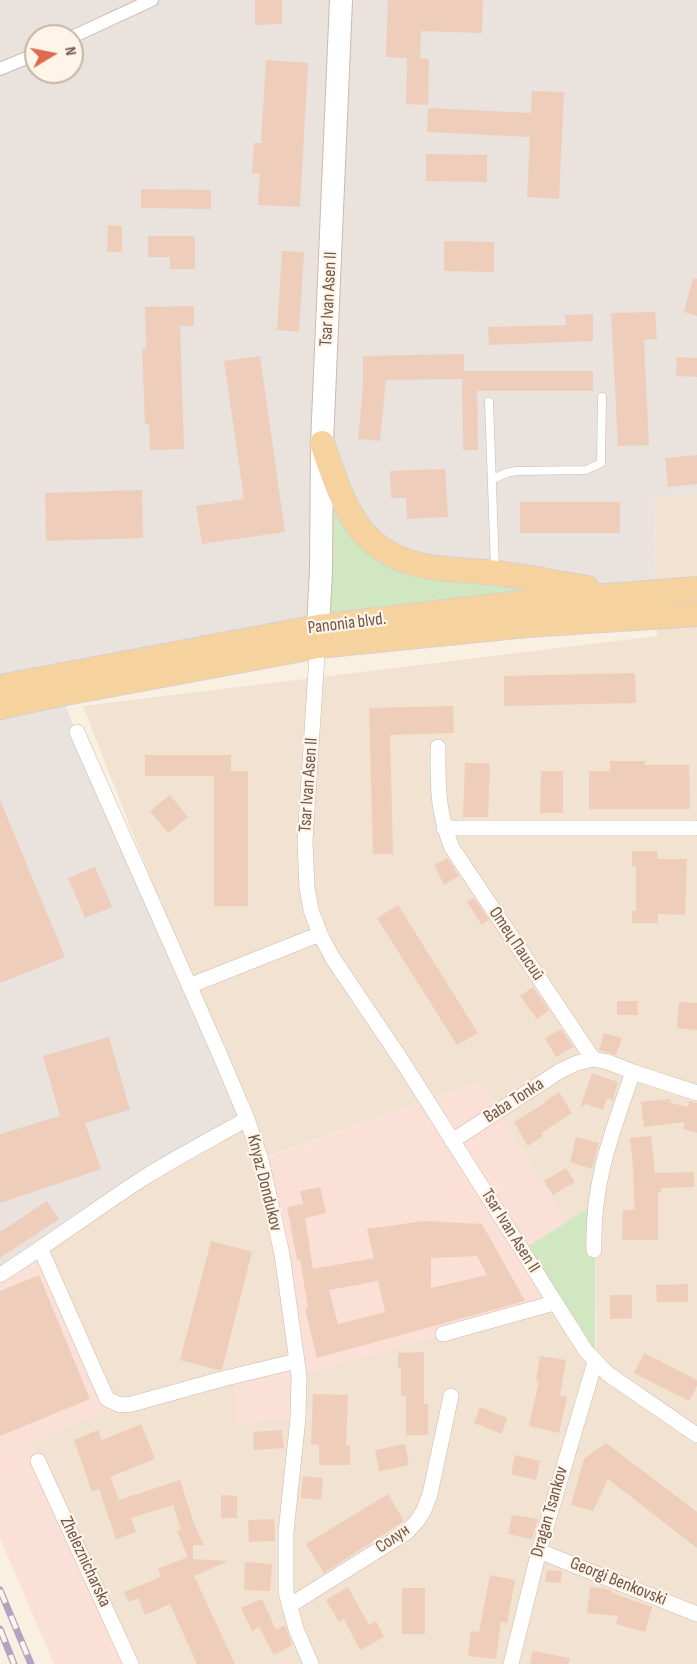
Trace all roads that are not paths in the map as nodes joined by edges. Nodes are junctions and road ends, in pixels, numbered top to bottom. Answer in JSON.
{"nodes":[{"id":1,"x":152,"y":0,"type":"edge"},
{"id":2,"x":341,"y":0,"type":"edge"},
{"id":3,"x":84,"y":31,"type":"edge"},
{"id":4,"x":24,"y":59,"type":"edge"},
{"id":5,"x":0,"y":69,"type":"edge"},
{"id":6,"x":602,"y":397,"type":"dead end"},
{"id":7,"x":489,"y":402,"type":"dead end"},
{"id":8,"x":322,"y":443,"type":"junction"},
{"id":9,"x":493,"y":479,"type":"junction"},
{"id":10,"x":496,"y":573,"type":"junction"},
{"id":11,"x":697,"y":589,"type":"edge"},
{"id":12,"x":625,"y":594,"type":"junction"},
{"id":13,"x":697,"y":614,"type":"edge"},
{"id":14,"x":318,"y":637,"type":"junction"},
{"id":15,"x":281,"y":643,"type":"junction"},
{"id":16,"x":0,"y":687,"type":"edge"},
{"id":17,"x":0,"y":707,"type":"edge"},
{"id":18,"x":77,"y":732,"type":"dead end"},
{"id":19,"x":438,"y":747,"type":"dead end"},
{"id":20,"x":444,"y":828,"type":"junction"},
{"id":21,"x":694,"y":828,"type":"dead end"},
{"id":22,"x":320,"y":934,"type":"junction"},
{"id":23,"x":189,"y":986,"type":"junction"},
{"id":24,"x":593,"y":1059,"type":"junction"},
{"id":25,"x":633,"y":1072,"type":"junction"},
{"id":26,"x":697,"y":1093,"type":"edge"},
{"id":27,"x":247,"y":1119,"type":"junction"},
{"id":28,"x":452,"y":1141,"type":"junction"},
{"id":29,"x":41,"y":1250,"type":"junction"},
{"id":30,"x":594,"y":1250,"type":"dead end"},
{"id":31,"x":0,"y":1275,"type":"edge"},
{"id":32,"x":554,"y":1303,"type":"junction"},
{"id":33,"x":443,"y":1334,"type":"dead end"},
{"id":34,"x":297,"y":1361,"type":"junction"},
{"id":35,"x":595,"y":1362,"type":"junction"},
{"id":36,"x":451,"y":1396,"type":"dead end"},
{"id":37,"x":697,"y":1435,"type":"edge"},
{"id":38,"x":38,"y":1461,"type":"dead end"},
{"id":39,"x":539,"y":1551,"type":"junction"},
{"id":40,"x":289,"y":1606,"type":"junction"},
{"id":41,"x":697,"y":1614,"type":"edge"},
{"id":42,"x":131,"y":1664,"type":"edge"},
{"id":43,"x":311,"y":1664,"type":"edge"},
{"id":44,"x":511,"y":1664,"type":"edge"}],
"edges":[{"from":1,"to":3,"type":"street"},
{"from":2,"to":8,"type":"main road","name":"Tsar Ivan Asen II"},
{"from":4,"to":5,"type":"street"},
{"from":6,"to":9,"type":"lane"},
{"from":7,"to":9,"type":"lane"},
{"from":8,"to":10,"type":"main road"},
{"from":8,"to":14,"type":"main road","name":"Tsar Ivan Asen II"},
{"from":9,"to":10,"type":"lane"},
{"from":10,"to":12,"type":"main road"},
{"from":11,"to":12,"type":"main road","name":"Panonia blvd."},
{"from":12,"to":14,"type":"main road","name":"Panonia blvd."},
{"from":13,"to":14,"type":"main road","name":"Panonia blvd."},
{"from":14,"to":15,"type":"main road","name":"Panonia blvd."},
{"from":14,"to":22,"type":"street","name":"Tsar Ivan Asen II"},
{"from":15,"to":16,"type":"main road","name":"Panonia blvd."},
{"from":15,"to":17,"type":"main road","name":"Panonia blvd."},
{"from":18,"to":23,"type":"street","name":"Knyaz Dondukov"},
{"from":19,"to":20,"type":"street","name":"Отец Паисий"},
{"from":20,"to":21,"type":"street"},
{"from":20,"to":24,"type":"street","name":"Отец Паисий"},
{"from":22,"to":23,"type":"street"},
{"from":22,"to":28,"type":"street","name":"Tsar Ivan Asen II"},
{"from":23,"to":27,"type":"street","name":"Knyaz Dondukov"},
{"from":24,"to":25,"type":"street"},
{"from":24,"to":28,"type":"street","name":"Baba Tonka"},
{"from":25,"to":26,"type":"street"},
{"from":25,"to":30,"type":"street"},
{"from":27,"to":29,"type":"street"},
{"from":27,"to":34,"type":"street","name":"Knyaz Dondukov"},
{"from":28,"to":32,"type":"street","name":"Tsar Ivan Asen II"},
{"from":29,"to":31,"type":"street"},
{"from":29,"to":34,"type":"street"},
{"from":32,"to":33,"type":"street"},
{"from":32,"to":35,"type":"street","name":"Tsar Ivan Asen II"},
{"from":34,"to":40,"type":"street","name":"Knyaz Dondukov"},
{"from":35,"to":37,"type":"street","name":"Tsar Ivan Asen II"},
{"from":35,"to":39,"type":"street","name":"Dragan Tsankov"},
{"from":36,"to":40,"type":"street","name":"Солун"},
{"from":38,"to":42,"type":"street","name":"Zheleznicharska"},
{"from":39,"to":41,"type":"street","name":"Georgi Benkovski"},
{"from":39,"to":44,"type":"street","name":"Dragan Tsankov"},
{"from":40,"to":43,"type":"street","name":"Knyaz Dondukov"}]}
